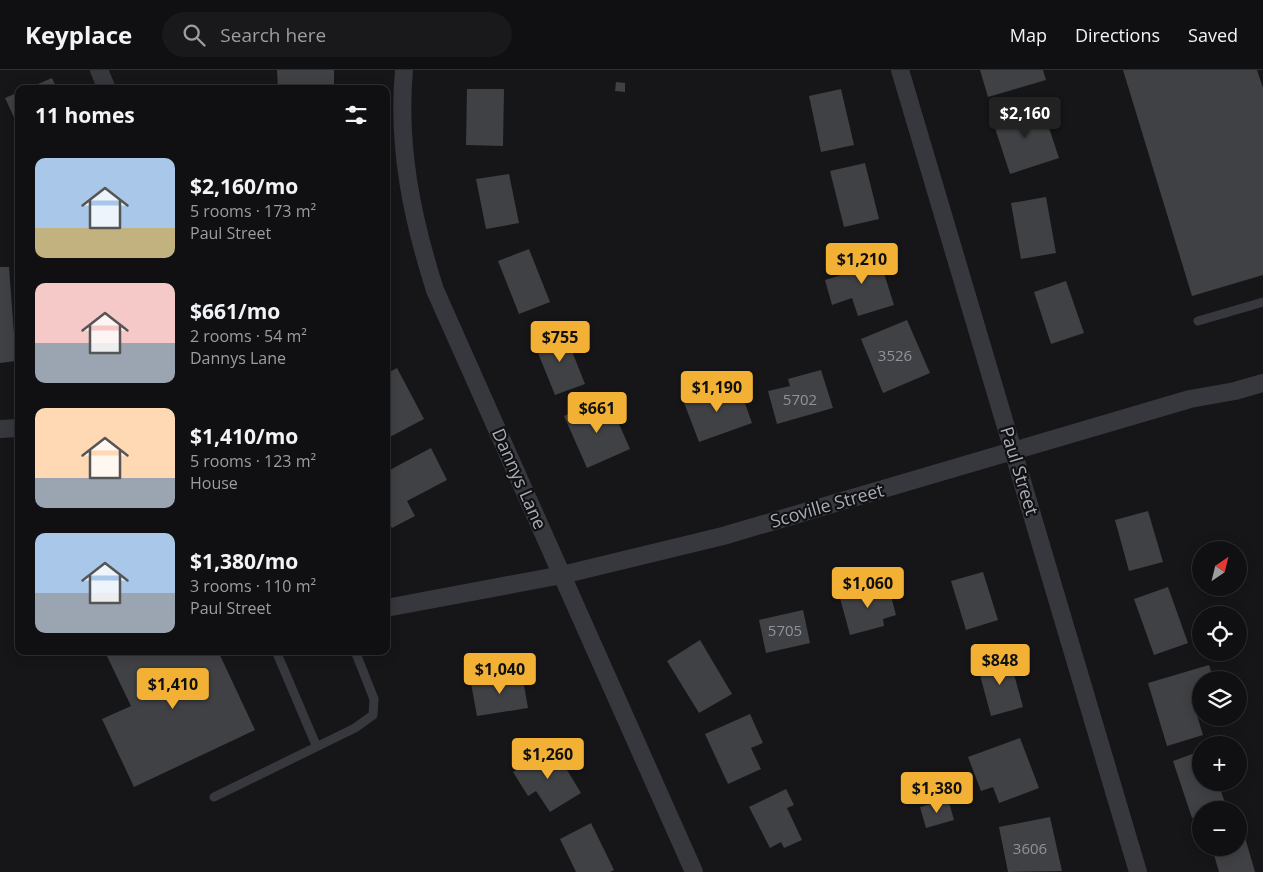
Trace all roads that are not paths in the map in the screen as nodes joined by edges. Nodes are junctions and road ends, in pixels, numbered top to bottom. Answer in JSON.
{"nodes":[{"id":1,"x":99,"y":70,"type":"edge"},
{"id":2,"x":404,"y":70,"type":"edge"},
{"id":3,"x":900,"y":70,"type":"edge"},
{"id":4,"x":105,"y":85,"type":"edge"},
{"id":5,"x":1263,"y":302,"type":"edge"},
{"id":6,"x":1198,"y":321,"type":"dead end"},
{"id":7,"x":1263,"y":383,"type":"edge"},
{"id":8,"x":15,"y":428,"type":"edge"},
{"id":9,"x":0,"y":429,"type":"edge"},
{"id":10,"x":1014,"y":452,"type":"junction"},
{"id":11,"x":562,"y":575,"type":"junction"},
{"id":12,"x":390,"y":607,"type":"edge"},
{"id":13,"x":278,"y":655,"type":"edge"},
{"id":14,"x":357,"y":655,"type":"edge"},
{"id":15,"x":316,"y":746,"type":"junction"},
{"id":16,"x":214,"y":797,"type":"dead end"},
{"id":17,"x":694,"y":872,"type":"edge"},
{"id":18,"x":1138,"y":872,"type":"edge"}],
"edges":[{"from":1,"to":4,"type":"street"},
{"from":2,"to":11,"type":"street","name":"Dannys Lane"},
{"from":3,"to":10,"type":"street","name":"Paul Street"},
{"from":5,"to":6,"type":"lane"},
{"from":7,"to":10,"type":"street","name":"Scoville Street"},
{"from":8,"to":9,"type":"street"},
{"from":10,"to":11,"type":"street","name":"Scoville Street"},
{"from":10,"to":18,"type":"street","name":"Paul Street"},
{"from":11,"to":12,"type":"street","name":"Scoville Street"},
{"from":11,"to":17,"type":"street","name":"Dannys Lane"},
{"from":13,"to":15,"type":"lane"},
{"from":14,"to":15,"type":"lane"},
{"from":15,"to":16,"type":"lane"}]}
